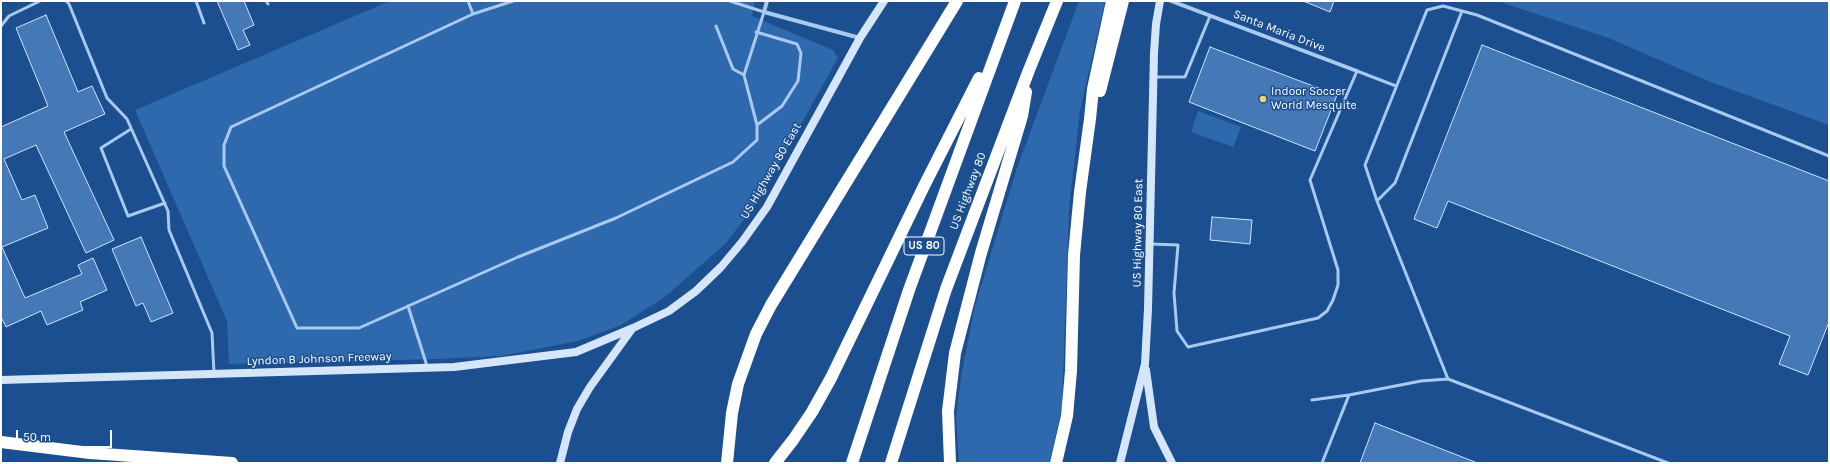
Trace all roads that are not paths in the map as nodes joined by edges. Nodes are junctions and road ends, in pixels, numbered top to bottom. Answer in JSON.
{"nodes":[{"id":1,"x":40,"y":1,"type":"edge"},
{"id":2,"x":66,"y":1,"type":"edge"},
{"id":3,"x":196,"y":1,"type":"edge"},
{"id":4,"x":468,"y":1,"type":"edge"},
{"id":5,"x":512,"y":1,"type":"edge"},
{"id":6,"x":730,"y":1,"type":"edge"},
{"id":7,"x":767,"y":1,"type":"edge"},
{"id":8,"x":884,"y":1,"type":"edge"},
{"id":9,"x":958,"y":1,"type":"edge"},
{"id":10,"x":1015,"y":1,"type":"edge"},
{"id":11,"x":1057,"y":1,"type":"edge"},
{"id":12,"x":1112,"y":1,"type":"edge"},
{"id":13,"x":1124,"y":1,"type":"edge"},
{"id":14,"x":1160,"y":1,"type":"edge"},
{"id":15,"x":1171,"y":1,"type":"edge"},
{"id":16,"x":1462,"y":11,"type":"junction"},
{"id":17,"x":764,"y":12,"type":"junction"},
{"id":18,"x":473,"y":14,"type":"junction"},
{"id":19,"x":1210,"y":16,"type":"junction"},
{"id":20,"x":204,"y":23,"type":"dead end"},
{"id":21,"x":1,"y":26,"type":"edge"},
{"id":22,"x":716,"y":26,"type":"dead end"},
{"id":23,"x":756,"y":32,"type":"junction"},
{"id":24,"x":1003,"y":32,"type":"junction"},
{"id":25,"x":860,"y":38,"type":"junction"},
{"id":26,"x":1029,"y":70,"type":"junction"},
{"id":27,"x":1357,"y":71,"type":"junction"},
{"id":28,"x":744,"y":75,"type":"junction"},
{"id":29,"x":1153,"y":78,"type":"junction"},
{"id":30,"x":1396,"y":86,"type":"junction"},
{"id":31,"x":1090,"y":119,"type":"junction"},
{"id":32,"x":757,"y":125,"type":"junction"},
{"id":33,"x":131,"y":129,"type":"junction"},
{"id":34,"x":1829,"y":156,"type":"edge"},
{"id":35,"x":1377,"y":201,"type":"junction"},
{"id":36,"x":165,"y":203,"type":"junction"},
{"id":37,"x":1149,"y":244,"type":"junction"},
{"id":38,"x":408,"y":306,"type":"junction"},
{"id":39,"x":632,"y":328,"type":"junction"},
{"id":40,"x":1145,"y":364,"type":"junction"},
{"id":41,"x":428,"y":368,"type":"junction"},
{"id":42,"x":214,"y":374,"type":"junction"},
{"id":43,"x":1448,"y":379,"type":"junction"},
{"id":44,"x":1,"y":380,"type":"edge"},
{"id":45,"x":1349,"y":395,"type":"junction"},
{"id":46,"x":1312,"y":400,"type":"dead end"},
{"id":47,"x":1,"y":442,"type":"edge"},
{"id":48,"x":232,"y":463,"type":"edge"},
{"id":49,"x":560,"y":463,"type":"edge"},
{"id":50,"x":727,"y":463,"type":"edge"},
{"id":51,"x":775,"y":463,"type":"edge"},
{"id":52,"x":852,"y":463,"type":"edge"},
{"id":53,"x":891,"y":463,"type":"edge"},
{"id":54,"x":950,"y":463,"type":"edge"},
{"id":55,"x":1056,"y":463,"type":"edge"},
{"id":56,"x":1120,"y":463,"type":"edge"},
{"id":57,"x":1172,"y":463,"type":"edge"},
{"id":58,"x":1322,"y":463,"type":"edge"},
{"id":59,"x":1668,"y":463,"type":"edge"}],
"edges":[{"from":1,"to":21,"type":"lane"},
{"from":2,"to":33,"type":"lane"},
{"from":3,"to":20,"type":"lane"},
{"from":4,"to":18,"type":"lane"},
{"from":5,"to":18,"type":"lane"},
{"from":6,"to":17,"type":"lane"},
{"from":7,"to":17,"type":"street"},
{"from":8,"to":25,"type":"main road","name":"US Highway 80 East"},
{"from":9,"to":50,"type":"highway"},
{"from":10,"to":24,"type":"highway","name":"US Highway 80","number":"US 80"},
{"from":11,"to":26,"type":"highway","name":"US Highway 80","number":"US 80"},
{"from":12,"to":31,"type":"highway"},
{"from":13,"to":31,"type":"highway"},
{"from":14,"to":29,"type":"main road","name":"US Highway 80 East"},
{"from":15,"to":19,"type":"street","name":"Santa Maria Drive"},
{"from":16,"to":30,"type":"lane"},
{"from":16,"to":34,"type":"lane"},
{"from":16,"to":35,"type":"lane"},
{"from":17,"to":23,"type":"lane"},
{"from":17,"to":25,"type":"street"},
{"from":18,"to":38,"type":"lane"},
{"from":19,"to":27,"type":"street","name":"Santa Maria Drive"},
{"from":19,"to":29,"type":"lane"},
{"from":22,"to":28,"type":"lane"},
{"from":23,"to":28,"type":"lane"},
{"from":23,"to":32,"type":"lane"},
{"from":24,"to":51,"type":"highway"},
{"from":24,"to":52,"type":"highway","name":"US Highway 80","number":"US 80"},
{"from":25,"to":39,"type":"main road","name":"US Highway 80 East"},
{"from":26,"to":53,"type":"highway","name":"US Highway 80","number":"US 80"},
{"from":26,"to":54,"type":"highway"},
{"from":27,"to":30,"type":"lane"},
{"from":27,"to":37,"type":"lane"},
{"from":28,"to":32,"type":"lane"},
{"from":29,"to":37,"type":"main road","name":"US Highway 80 East"},
{"from":30,"to":35,"type":"lane"},
{"from":31,"to":55,"type":"highway"},
{"from":32,"to":38,"type":"lane"},
{"from":33,"to":36,"type":"lane"},
{"from":33,"to":36,"type":"lane"},
{"from":35,"to":43,"type":"lane"},
{"from":36,"to":42,"type":"lane"},
{"from":37,"to":40,"type":"main road","name":"US Highway 80 East"},
{"from":38,"to":41,"type":"lane"},
{"from":39,"to":41,"type":"main road","name":"Lyndon B Johnson Freeway"},
{"from":39,"to":49,"type":"main road"},
{"from":40,"to":56,"type":"main road","name":"US Highway 80 East"},
{"from":40,"to":57,"type":"main road"},
{"from":41,"to":42,"type":"main road","name":"Lyndon B Johnson Freeway"},
{"from":42,"to":44,"type":"main road","name":"Lyndon B Johnson Freeway"},
{"from":43,"to":45,"type":"lane"},
{"from":43,"to":59,"type":"lane"},
{"from":45,"to":46,"type":"lane"},
{"from":45,"to":58,"type":"lane"},
{"from":47,"to":48,"type":"highway"}]}
